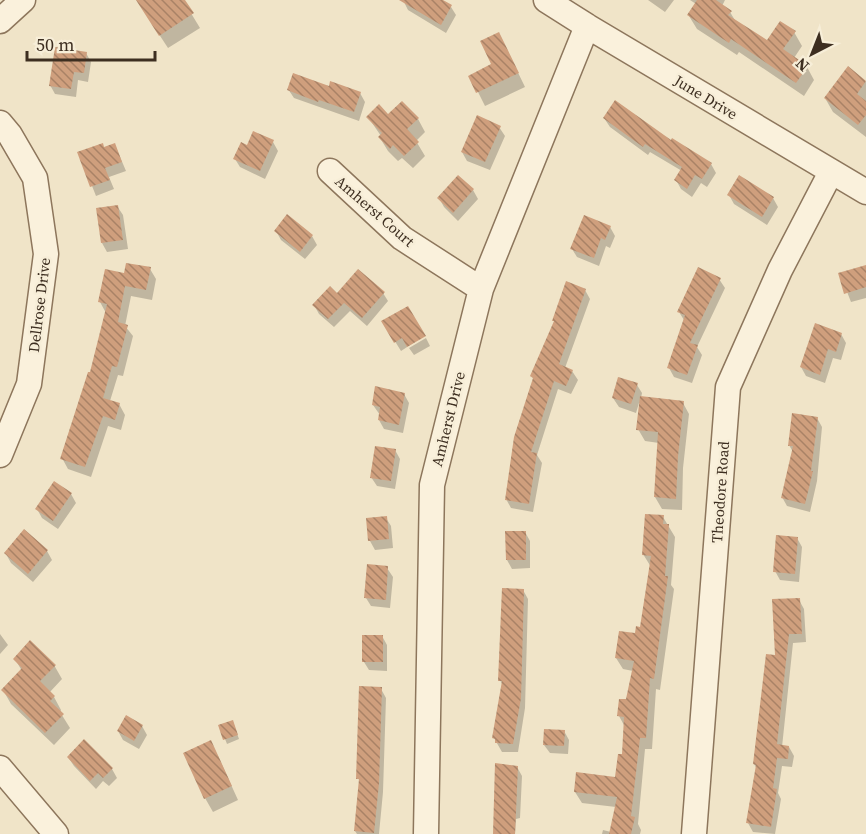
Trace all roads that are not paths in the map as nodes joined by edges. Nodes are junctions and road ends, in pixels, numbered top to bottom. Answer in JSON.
{"nodes":[{"id":1,"x":23,"y":0,"type":"edge"},
{"id":2,"x":546,"y":0,"type":"edge"},
{"id":3,"x":0,"y":21,"type":"edge"},
{"id":4,"x":587,"y":26,"type":"junction"},
{"id":5,"x":0,"y":123,"type":"edge"},
{"id":6,"x":330,"y":171,"type":"dead end"},
{"id":7,"x":831,"y":172,"type":"junction"},
{"id":8,"x":866,"y":192,"type":"edge"},
{"id":9,"x":481,"y":289,"type":"junction"},
{"id":10,"x":0,"y":455,"type":"edge"},
{"id":11,"x":0,"y":768,"type":"edge"},
{"id":12,"x":56,"y":834,"type":"edge"},
{"id":13,"x":426,"y":834,"type":"edge"},
{"id":14,"x":694,"y":834,"type":"edge"}],
"edges":[{"from":1,"to":3,"type":"street"},
{"from":2,"to":4,"type":"street","name":"June Drive"},
{"from":4,"to":7,"type":"street","name":"June Drive"},
{"from":4,"to":9,"type":"street","name":"Amherst Drive"},
{"from":5,"to":10,"type":"street","name":"Dellrose Drive"},
{"from":6,"to":9,"type":"street","name":"Amherst Court"},
{"from":7,"to":8,"type":"street","name":"June Drive"},
{"from":7,"to":14,"type":"street","name":"Theodore Road"},
{"from":9,"to":13,"type":"street","name":"Amherst Drive"},
{"from":11,"to":12,"type":"street"}]}
